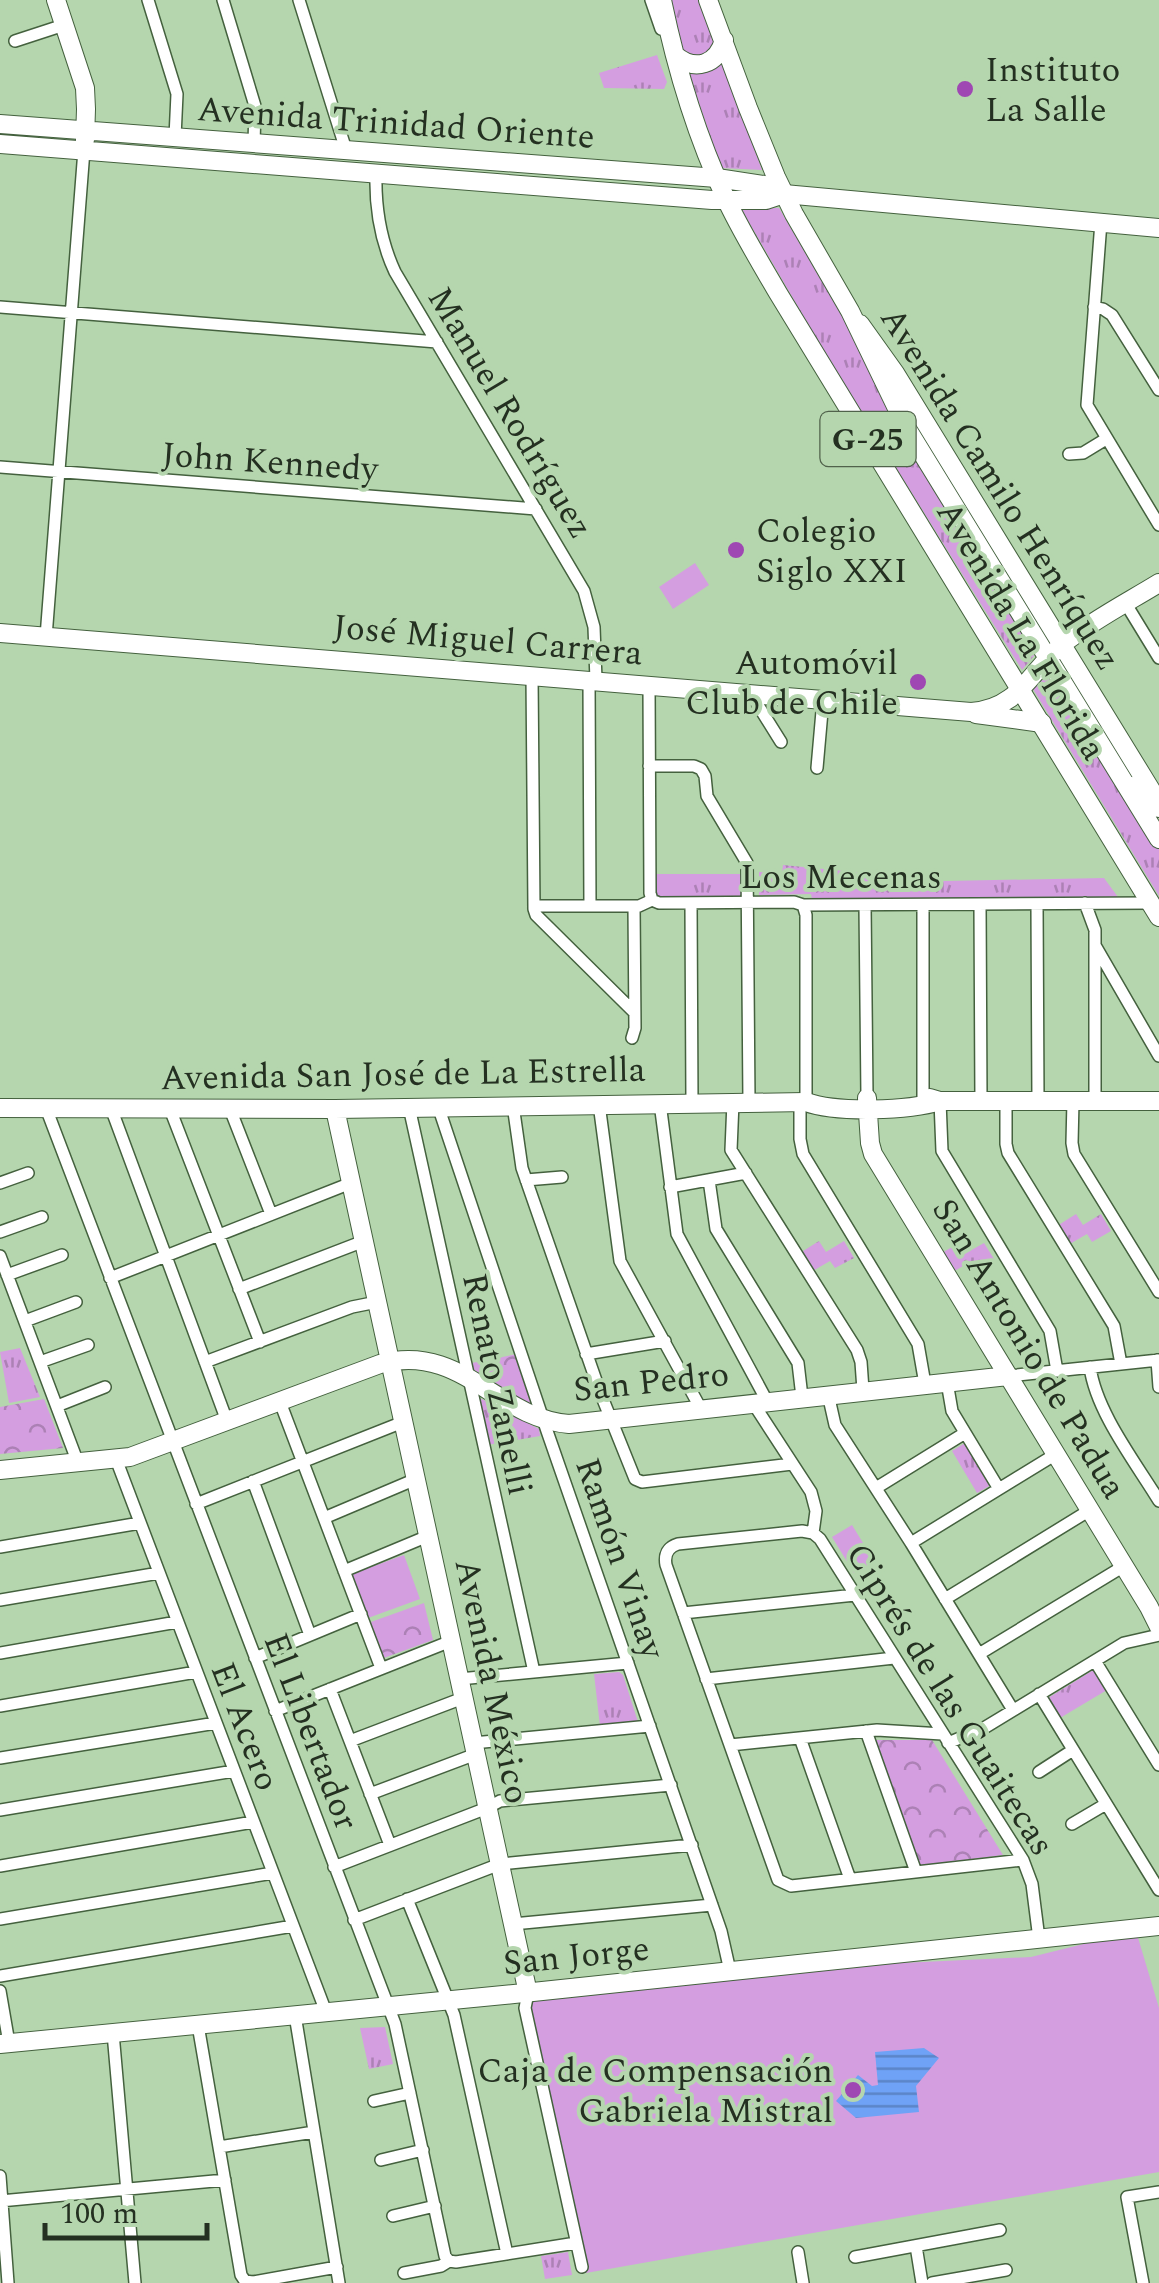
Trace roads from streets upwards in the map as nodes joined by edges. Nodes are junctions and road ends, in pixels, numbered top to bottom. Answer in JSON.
{"nodes":[{"id":1,"x":56,"y":0,"type":"edge"},
{"id":2,"x":148,"y":0,"type":"edge"},
{"id":3,"x":223,"y":0,"type":"edge"},
{"id":4,"x":299,"y":0,"type":"edge"},
{"id":5,"x":651,"y":0,"type":"edge"},
{"id":6,"x":662,"y":0,"type":"edge"},
{"id":7,"x":709,"y":1,"type":"edge"},
{"id":8,"x":64,"y":24,"type":"junction"},
{"id":9,"x":724,"y":40,"type":"junction"},
{"id":10,"x":15,"y":41,"type":"dead end"},
{"id":11,"x":675,"y":55,"type":"junction"},
{"id":12,"x":0,"y":124,"type":"edge"},
{"id":13,"x":175,"y":137,"type":"junction"},
{"id":14,"x":85,"y":140,"type":"junction"},
{"id":15,"x":0,"y":144,"type":"edge"},
{"id":16,"x":254,"y":144,"type":"junction"},
{"id":17,"x":346,"y":150,"type":"junction"},
{"id":18,"x":376,"y":173,"type":"junction"},
{"id":19,"x":717,"y":178,"type":"junction"},
{"id":20,"x":784,"y":194,"type":"junction"},
{"id":21,"x":726,"y":200,"type":"junction"},
{"id":22,"x":1101,"y":222,"type":"junction"},
{"id":23,"x":1159,"y":228,"type":"edge"},
{"id":24,"x":0,"y":307,"type":"edge"},
{"id":25,"x":1094,"y":307,"type":"junction"},
{"id":26,"x":71,"y":313,"type":"junction"},
{"id":27,"x":437,"y":342,"type":"junction"},
{"id":28,"x":1159,"y":390,"type":"edge"},
{"id":29,"x":1106,"y":439,"type":"junction"},
{"id":30,"x":1069,"y":454,"type":"dead end"},
{"id":31,"x":0,"y":467,"type":"edge"},
{"id":32,"x":59,"y":472,"type":"junction"},
{"id":33,"x":536,"y":509,"type":"junction"},
{"id":34,"x":1159,"y":525,"type":"edge"},
{"id":35,"x":1159,"y":583,"type":"edge"},
{"id":36,"x":1126,"y":604,"type":"junction"},
{"id":37,"x":0,"y":633,"type":"edge"},
{"id":38,"x":46,"y":636,"type":"junction"},
{"id":39,"x":1055,"y":652,"type":"junction"},
{"id":40,"x":1159,"y":658,"type":"edge"},
{"id":41,"x":532,"y":675,"type":"junction"},
{"id":42,"x":593,"y":680,"type":"junction"},
{"id":43,"x":649,"y":685,"type":"junction"},
{"id":44,"x":1022,"y":689,"type":"junction"},
{"id":45,"x":751,"y":694,"type":"junction"},
{"id":46,"x":822,"y":700,"type":"junction"},
{"id":47,"x":971,"y":712,"type":"junction"},
{"id":48,"x":1042,"y":723,"type":"junction"},
{"id":49,"x":781,"y":742,"type":"dead end"},
{"id":50,"x":649,"y":766,"type":"junction"},
{"id":51,"x":817,"y":768,"type":"dead end"},
{"id":52,"x":1121,"y":777,"type":"junction"},
{"id":53,"x":1159,"y":805,"type":"edge"},
{"id":54,"x":1159,"y":838,"type":"edge"},
{"id":55,"x":652,"y":900,"type":"junction"},
{"id":56,"x":748,"y":902,"type":"junction"},
{"id":57,"x":691,"y":903,"type":"junction"},
{"id":58,"x":1085,"y":903,"type":"junction"},
{"id":59,"x":922,"y":904,"type":"junction"},
{"id":60,"x":980,"y":904,"type":"junction"},
{"id":61,"x":1037,"y":904,"type":"junction"},
{"id":62,"x":865,"y":905,"type":"junction"},
{"id":63,"x":534,"y":906,"type":"junction"},
{"id":64,"x":590,"y":906,"type":"junction"},
{"id":65,"x":634,"y":906,"type":"junction"},
{"id":66,"x":803,"y":906,"type":"junction"},
{"id":67,"x":1155,"y":910,"type":"edge"},
{"id":68,"x":1095,"y":946,"type":"junction"},
{"id":69,"x":634,"y":1012,"type":"junction"},
{"id":70,"x":632,"y":1038,"type":"dead end"},
{"id":71,"x":1159,"y":1056,"type":"edge"},
{"id":72,"x":932,"y":1099,"type":"junction"},
{"id":73,"x":980,"y":1101,"type":"junction"},
{"id":74,"x":1006,"y":1101,"type":"junction"},
{"id":75,"x":1038,"y":1101,"type":"junction"},
{"id":76,"x":1073,"y":1101,"type":"junction"},
{"id":77,"x":1096,"y":1101,"type":"junction"},
{"id":78,"x":1159,"y":1101,"type":"edge"},
{"id":79,"x":741,"y":1102,"type":"junction"},
{"id":80,"x":803,"y":1102,"type":"junction"},
{"id":81,"x":867,"y":1102,"type":"junction"},
{"id":82,"x":660,"y":1103,"type":"junction"},
{"id":83,"x":692,"y":1103,"type":"junction"},
{"id":84,"x":599,"y":1104,"type":"junction"},
{"id":85,"x":513,"y":1105,"type":"junction"},
{"id":86,"x":438,"y":1106,"type":"junction"},
{"id":87,"x":410,"y":1107,"type":"junction"},
{"id":88,"x":0,"y":1108,"type":"edge"},
{"id":89,"x":46,"y":1108,"type":"junction"},
{"id":90,"x":111,"y":1108,"type":"junction"},
{"id":91,"x":170,"y":1108,"type":"junction"},
{"id":92,"x":230,"y":1109,"type":"junction"},
{"id":93,"x":335,"y":1109,"type":"junction"},
{"id":94,"x":28,"y":1173,"type":"dead end"},
{"id":95,"x":746,"y":1173,"type":"junction"},
{"id":96,"x":562,"y":1177,"type":"dead end"},
{"id":97,"x":526,"y":1180,"type":"junction"},
{"id":98,"x":708,"y":1180,"type":"junction"},
{"id":99,"x":0,"y":1183,"type":"edge"},
{"id":100,"x":351,"y":1183,"type":"junction"},
{"id":101,"x":670,"y":1187,"type":"junction"},
{"id":102,"x":271,"y":1214,"type":"junction"},
{"id":103,"x":42,"y":1217,"type":"dead end"},
{"id":104,"x":0,"y":1232,"type":"edge"},
{"id":105,"x":219,"y":1235,"type":"junction"},
{"id":106,"x":364,"y":1241,"type":"junction"},
{"id":107,"x":62,"y":1255,"type":"dead end"},
{"id":108,"x":0,"y":1256,"type":"edge"},
{"id":109,"x":166,"y":1256,"type":"junction"},
{"id":110,"x":110,"y":1278,"type":"junction"},
{"id":111,"x":6,"y":1282,"type":"edge"},
{"id":112,"x":240,"y":1290,"type":"junction"},
{"id":113,"x":1159,"y":1292,"type":"edge"},
{"id":114,"x":76,"y":1302,"type":"dead end"},
{"id":115,"x":377,"y":1302,"type":"junction"},
{"id":116,"x":24,"y":1321,"type":"junction"},
{"id":117,"x":665,"y":1341,"type":"junction"},
{"id":118,"x":260,"y":1342,"type":"junction"},
{"id":119,"x":88,"y":1345,"type":"dead end"},
{"id":120,"x":586,"y":1354,"type":"junction"},
{"id":121,"x":1158,"y":1360,"type":"edge"},
{"id":122,"x":390,"y":1361,"type":"junction"},
{"id":123,"x":40,"y":1362,"type":"junction"},
{"id":124,"x":206,"y":1362,"type":"junction"},
{"id":125,"x":1121,"y":1364,"type":"junction"},
{"id":126,"x":1090,"y":1367,"type":"junction"},
{"id":127,"x":1057,"y":1371,"type":"junction"},
{"id":128,"x":1008,"y":1376,"type":"junction"},
{"id":129,"x":468,"y":1378,"type":"junction"},
{"id":130,"x":946,"y":1382,"type":"junction"},
{"id":131,"x":925,"y":1384,"type":"junction"},
{"id":132,"x":106,"y":1388,"type":"dead end"},
{"id":133,"x":1159,"y":1388,"type":"edge"},
{"id":134,"x":863,"y":1390,"type":"junction"},
{"id":135,"x":828,"y":1394,"type":"junction"},
{"id":136,"x":802,"y":1397,"type":"junction"},
{"id":137,"x":280,"y":1402,"type":"junction"},
{"id":138,"x":760,"y":1402,"type":"junction"},
{"id":139,"x":57,"y":1406,"type":"junction"},
{"id":140,"x":700,"y":1409,"type":"junction"},
{"id":141,"x":544,"y":1420,"type":"junction"},
{"id":142,"x":610,"y":1420,"type":"junction"},
{"id":143,"x":228,"y":1422,"type":"junction"},
{"id":144,"x":403,"y":1422,"type":"junction"},
{"id":145,"x":965,"y":1433,"type":"junction"},
{"id":146,"x":172,"y":1442,"type":"junction"},
{"id":147,"x":1056,"y":1454,"type":"junction"},
{"id":148,"x":116,"y":1459,"type":"junction"},
{"id":149,"x":78,"y":1462,"type":"junction"},
{"id":150,"x":302,"y":1462,"type":"junction"},
{"id":151,"x":792,"y":1464,"type":"junction"},
{"id":152,"x":0,"y":1470,"type":"edge"},
{"id":153,"x":416,"y":1479,"type":"junction"},
{"id":154,"x":253,"y":1482,"type":"junction"},
{"id":155,"x":876,"y":1488,"type":"junction"},
{"id":156,"x":999,"y":1489,"type":"junction"},
{"id":157,"x":1159,"y":1501,"type":"edge"},
{"id":158,"x":196,"y":1504,"type":"junction"},
{"id":159,"x":1090,"y":1510,"type":"junction"},
{"id":160,"x":324,"y":1518,"type":"junction"},
{"id":161,"x":140,"y":1523,"type":"junction"},
{"id":162,"x":813,"y":1533,"type":"junction"},
{"id":163,"x":428,"y":1536,"type":"junction"},
{"id":164,"x":912,"y":1543,"type":"junction"},
{"id":165,"x":0,"y":1547,"type":"edge"},
{"id":166,"x":1124,"y":1566,"type":"junction"},
{"id":167,"x":344,"y":1571,"type":"junction"},
{"id":168,"x":158,"y":1573,"type":"junction"},
{"id":169,"x":854,"y":1595,"type":"junction"},
{"id":170,"x":945,"y":1598,"type":"junction"},
{"id":171,"x":0,"y":1600,"type":"edge"},
{"id":172,"x":684,"y":1613,"type":"junction"},
{"id":173,"x":360,"y":1614,"type":"junction"},
{"id":174,"x":177,"y":1622,"type":"junction"},
{"id":175,"x":1159,"y":1627,"type":"edge"},
{"id":176,"x":310,"y":1635,"type":"junction"},
{"id":177,"x":1159,"y":1635,"type":"edge"},
{"id":178,"x":451,"y":1641,"type":"junction"},
{"id":179,"x":0,"y":1653,"type":"edge"},
{"id":180,"x":979,"y":1654,"type":"junction"},
{"id":181,"x":255,"y":1658,"type":"junction"},
{"id":182,"x":894,"y":1658,"type":"junction"},
{"id":183,"x":1095,"y":1661,"type":"junction"},
{"id":184,"x":628,"y":1663,"type":"junction"},
{"id":185,"x":381,"y":1668,"type":"junction"},
{"id":186,"x":196,"y":1672,"type":"junction"},
{"id":187,"x":534,"y":1672,"type":"junction"},
{"id":188,"x":706,"y":1679,"type":"junction"},
{"id":189,"x":461,"y":1688,"type":"junction"},
{"id":190,"x":330,"y":1689,"type":"junction"},
{"id":191,"x":1039,"y":1694,"type":"junction"},
{"id":192,"x":0,"y":1706,"type":"edge"},
{"id":193,"x":275,"y":1710,"type":"junction"},
{"id":194,"x":1013,"y":1710,"type":"junction"},
{"id":195,"x":216,"y":1723,"type":"junction"},
{"id":196,"x":650,"y":1726,"type":"junction"},
{"id":197,"x":866,"y":1731,"type":"junction"},
{"id":198,"x":800,"y":1738,"type":"junction"},
{"id":199,"x":945,"y":1739,"type":"junction"},
{"id":200,"x":350,"y":1741,"type":"junction"},
{"id":201,"x":730,"y":1746,"type":"junction"},
{"id":202,"x":474,"y":1748,"type":"junction"},
{"id":203,"x":1074,"y":1750,"type":"junction"},
{"id":204,"x":0,"y":1758,"type":"edge"},
{"id":205,"x":1159,"y":1766,"type":"edge"},
{"id":206,"x":234,"y":1771,"type":"junction"},
{"id":207,"x":1039,"y":1772,"type":"dead end"},
{"id":208,"x":671,"y":1785,"type":"junction"},
{"id":209,"x":370,"y":1794,"type":"junction"},
{"id":210,"x":1106,"y":1804,"type":"junction"},
{"id":211,"x":488,"y":1808,"type":"junction"},
{"id":212,"x":0,"y":1810,"type":"edge"},
{"id":213,"x":253,"y":1822,"type":"junction"},
{"id":214,"x":1072,"y":1824,"type":"dead end"},
{"id":215,"x":390,"y":1845,"type":"junction"},
{"id":216,"x":692,"y":1845,"type":"junction"},
{"id":217,"x":1023,"y":1860,"type":"junction"},
{"id":218,"x":500,"y":1864,"type":"junction"},
{"id":219,"x":0,"y":1866,"type":"edge"},
{"id":220,"x":334,"y":1866,"type":"junction"},
{"id":221,"x":916,"y":1872,"type":"junction"},
{"id":222,"x":272,"y":1873,"type":"junction"},
{"id":223,"x":850,"y":1879,"type":"junction"},
{"id":224,"x":1159,"y":1890,"type":"edge"},
{"id":225,"x":406,"y":1900,"type":"junction"},
{"id":226,"x":712,"y":1905,"type":"junction"},
{"id":227,"x":0,"y":1919,"type":"edge"},
{"id":228,"x":354,"y":1920,"type":"junction"},
{"id":229,"x":513,"y":1924,"type":"junction"},
{"id":230,"x":293,"y":1926,"type":"junction"},
{"id":231,"x":1159,"y":1926,"type":"edge"},
{"id":232,"x":1039,"y":1939,"type":"junction"},
{"id":233,"x":730,"y":1972,"type":"junction"},
{"id":234,"x":0,"y":1976,"type":"edge"},
{"id":235,"x":0,"y":1991,"type":"edge"},
{"id":236,"x":528,"y":1993,"type":"junction"},
{"id":237,"x":448,"y":2001,"type":"junction"},
{"id":238,"x":388,"y":2006,"type":"junction"},
{"id":239,"x":326,"y":2012,"type":"junction"},
{"id":240,"x":295,"y":2015,"type":"junction"},
{"id":241,"x":198,"y":2024,"type":"junction"},
{"id":242,"x":113,"y":2033,"type":"junction"},
{"id":243,"x":4,"y":2043,"type":"edge"},
{"id":244,"x":410,"y":2093,"type":"junction"},
{"id":245,"x":374,"y":2101,"type":"dead end"},
{"id":246,"x":314,"y":2132,"type":"junction"},
{"id":247,"x":219,"y":2148,"type":"junction"},
{"id":248,"x":423,"y":2150,"type":"junction"},
{"id":249,"x":381,"y":2160,"type":"dead end"},
{"id":250,"x":0,"y":2176,"type":"edge"},
{"id":251,"x":224,"y":2180,"type":"junction"},
{"id":252,"x":126,"y":2189,"type":"junction"},
{"id":253,"x":1159,"y":2192,"type":"edge"},
{"id":254,"x":1,"y":2201,"type":"edge"},
{"id":255,"x":435,"y":2206,"type":"junction"},
{"id":256,"x":393,"y":2216,"type":"dead end"},
{"id":257,"x":1000,"y":2230,"type":"dead end"},
{"id":258,"x":576,"y":2243,"type":"junction"},
{"id":259,"x":916,"y":2246,"type":"junction"},
{"id":260,"x":798,"y":2252,"type":"dead end"},
{"id":261,"x":507,"y":2254,"type":"junction"},
{"id":262,"x":854,"y":2256,"type":"dead end"},
{"id":263,"x":449,"y":2261,"type":"junction"},
{"id":264,"x":582,"y":2267,"type":"dead end"},
{"id":265,"x":337,"y":2268,"type":"junction"},
{"id":266,"x":1006,"y":2270,"type":"dead end"},
{"id":267,"x":404,"y":2273,"type":"dead end"},
{"id":268,"x":244,"y":2282,"type":"edge"},
{"id":269,"x":8,"y":2283,"type":"edge"},
{"id":270,"x":135,"y":2283,"type":"edge"},
{"id":271,"x":339,"y":2283,"type":"edge"},
{"id":272,"x":803,"y":2283,"type":"edge"},
{"id":273,"x":922,"y":2283,"type":"edge"},
{"id":274,"x":932,"y":2283,"type":"edge"},
{"id":275,"x":1143,"y":2283,"type":"edge"}],
"edges":[{"from":1,"to":8,"type":"street"},
{"from":2,"to":13,"type":"street"},
{"from":3,"to":16,"type":"street"},
{"from":4,"to":17,"type":"street"},
{"from":5,"to":11,"type":"street","name":"Avenida La Florida"},
{"from":6,"to":11,"type":"street","name":"Avenida La Florida","number":"G-25"},
{"from":7,"to":9,"type":"street","number":"G-25"},
{"from":8,"to":10,"type":"street"},
{"from":8,"to":14,"type":"street"},
{"from":9,"to":11,"type":"street"},
{"from":9,"to":20,"type":"street","number":"G-25"},
{"from":11,"to":19,"type":"street","name":"Avenida La Florida","number":"G-25"},
{"from":12,"to":14,"type":"street","name":"Avenida Trinidad Oriente"},
{"from":13,"to":14,"type":"street","name":"Avenida Trinidad Oriente"},
{"from":13,"to":16,"type":"street","name":"Avenida Trinidad Oriente"},
{"from":14,"to":15,"type":"street","name":"Avenida Trinidad Oriente"},
{"from":14,"to":18,"type":"street","name":"Avenida Trinidad Oriente"},
{"from":14,"to":26,"type":"street"},
{"from":16,"to":17,"type":"street","name":"Avenida Trinidad Oriente"},
{"from":17,"to":19,"type":"street","name":"Avenida Trinidad Oriente"},
{"from":18,"to":21,"type":"street","name":"Avenida Trinidad Oriente"},
{"from":18,"to":27,"type":"street","name":"Manuel Rodríguez"},
{"from":19,"to":20,"type":"street","name":"Avenida Trinidad Oriente"},
{"from":19,"to":21,"type":"street","name":"Avenida La Florida","number":"G-25"},
{"from":20,"to":21,"type":"street","name":"Avenida Trinidad Oriente"},
{"from":20,"to":22,"type":"street","name":"Avenida Trinidad Oriente"},
{"from":20,"to":39,"type":"street","name":"Avenida Camilo Henríquez","number":"G-25"},
{"from":21,"to":44,"type":"street","name":"Avenida La Florida","number":"G-25"},
{"from":22,"to":23,"type":"street","name":"Avenida Trinidad Oriente"},
{"from":22,"to":25,"type":"street"},
{"from":24,"to":26,"type":"street"},
{"from":25,"to":28,"type":"street"},
{"from":25,"to":29,"type":"street"},
{"from":26,"to":27,"type":"street"},
{"from":26,"to":32,"type":"street"},
{"from":27,"to":33,"type":"street","name":"Manuel Rodríguez"},
{"from":29,"to":30,"type":"street"},
{"from":29,"to":34,"type":"street"},
{"from":31,"to":32,"type":"street","name":"John Kennedy"},
{"from":32,"to":33,"type":"street","name":"John Kennedy"},
{"from":32,"to":38,"type":"street"},
{"from":33,"to":42,"type":"street","name":"Manuel Rodríguez"},
{"from":35,"to":36,"type":"street","name":"José Miguel Carrera"},
{"from":36,"to":39,"type":"street","name":"José Miguel Carrera"},
{"from":36,"to":40,"type":"street"},
{"from":37,"to":38,"type":"street","name":"José Miguel Carrera"},
{"from":38,"to":41,"type":"street","name":"José Miguel Carrera"},
{"from":39,"to":44,"type":"street","name":"José Miguel Carrera"},
{"from":39,"to":52,"type":"street","name":"Avenida Camilo Henríquez","number":"G-25"},
{"from":39,"to":53,"type":"street","name":"Avenida Camilo Henríquez"},
{"from":41,"to":42,"type":"street","name":"José Miguel Carrera"},
{"from":41,"to":63,"type":"street"},
{"from":42,"to":43,"type":"street","name":"José Miguel Carrera"},
{"from":42,"to":64,"type":"street","name":"Manuel Rodríguez"},
{"from":43,"to":45,"type":"street","name":"José Miguel Carrera"},
{"from":43,"to":50,"type":"street"},
{"from":44,"to":47,"type":"street","name":"José Miguel Carrera"},
{"from":44,"to":48,"type":"street","name":"Avenida La Florida","number":"G-25"},
{"from":45,"to":46,"type":"street","name":"José Miguel Carrera"},
{"from":45,"to":49,"type":"street"},
{"from":46,"to":47,"type":"street","name":"José Miguel Carrera"},
{"from":46,"to":51,"type":"street"},
{"from":47,"to":48,"type":"street","name":"José Miguel Carrera"},
{"from":48,"to":67,"type":"street","name":"Avenida La Florida","number":"G-25"},
{"from":50,"to":55,"type":"street"},
{"from":50,"to":56,"type":"street"},
{"from":52,"to":53,"type":"street"},
{"from":52,"to":54,"type":"street","name":"Avenida Camilo Henríquez","number":"G-25"},
{"from":55,"to":57,"type":"street","name":"Los Mecenas"},
{"from":55,"to":65,"type":"street","name":"Los Mecenas"},
{"from":56,"to":57,"type":"street","name":"Los Mecenas"},
{"from":56,"to":66,"type":"street","name":"Los Mecenas"},
{"from":56,"to":79,"type":"street"},
{"from":57,"to":83,"type":"street"},
{"from":58,"to":61,"type":"street","name":"Los Mecenas"},
{"from":58,"to":67,"type":"street","name":"Los Mecenas"},
{"from":58,"to":68,"type":"street"},
{"from":59,"to":60,"type":"street","name":"Los Mecenas"},
{"from":59,"to":62,"type":"street","name":"Los Mecenas"},
{"from":59,"to":72,"type":"street"},
{"from":60,"to":61,"type":"street","name":"Los Mecenas"},
{"from":60,"to":73,"type":"street"},
{"from":61,"to":75,"type":"street"},
{"from":62,"to":66,"type":"street","name":"Los Mecenas"},
{"from":62,"to":81,"type":"street"},
{"from":63,"to":64,"type":"street","name":"Los Mecenas"},
{"from":63,"to":69,"type":"street"},
{"from":64,"to":65,"type":"street","name":"Los Mecenas"},
{"from":65,"to":69,"type":"street"},
{"from":66,"to":80,"type":"street"},
{"from":68,"to":71,"type":"street"},
{"from":68,"to":77,"type":"street"},
{"from":69,"to":70,"type":"street"},
{"from":72,"to":73,"type":"street","name":"Avenida San José de La Estrella"},
{"from":72,"to":81,"type":"street","name":"Avenida San José de La Estrella"},
{"from":72,"to":127,"type":"street"},
{"from":73,"to":74,"type":"street","name":"Avenida San José de La Estrella"},
{"from":74,"to":75,"type":"street","name":"Avenida San José de La Estrella"},
{"from":74,"to":125,"type":"street"},
{"from":75,"to":76,"type":"street","name":"Avenida San José de La Estrella"},
{"from":76,"to":77,"type":"street","name":"Avenida San José de La Estrella"},
{"from":76,"to":113,"type":"street"},
{"from":77,"to":78,"type":"street","name":"Avenida San José de La Estrella"},
{"from":79,"to":80,"type":"street","name":"Avenida San José de La Estrella"},
{"from":79,"to":83,"type":"street","name":"Avenida San José de La Estrella"},
{"from":79,"to":95,"type":"street"},
{"from":80,"to":81,"type":"street","name":"Avenida San José de La Estrella"},
{"from":80,"to":131,"type":"street"},
{"from":81,"to":128,"type":"street","name":"San Antonio de Padua"},
{"from":82,"to":83,"type":"street","name":"Avenida San José de La Estrella"},
{"from":82,"to":84,"type":"street","name":"Avenida San José de La Estrella"},
{"from":82,"to":101,"type":"street"},
{"from":84,"to":85,"type":"street","name":"Avenida San José de La Estrella"},
{"from":84,"to":117,"type":"street"},
{"from":85,"to":86,"type":"street","name":"Avenida San José de La Estrella"},
{"from":85,"to":97,"type":"street"},
{"from":86,"to":87,"type":"street","name":"Avenida San José de La Estrella"},
{"from":86,"to":141,"type":"street","name":"Ramón Vinay"},
{"from":87,"to":93,"type":"street","name":"Avenida San José de La Estrella"},
{"from":87,"to":129,"type":"street","name":"Renato Zanelli"},
{"from":88,"to":89,"type":"street","name":"Avenida San José de La Estrella"},
{"from":89,"to":90,"type":"street","name":"Avenida San José de La Estrella"},
{"from":89,"to":110,"type":"street","name":"El Libertador"},
{"from":90,"to":91,"type":"street","name":"Avenida San José de La Estrella"},
{"from":90,"to":109,"type":"street"},
{"from":91,"to":92,"type":"street","name":"Avenida San José de La Estrella"},
{"from":91,"to":105,"type":"street"},
{"from":92,"to":93,"type":"street","name":"Avenida San José de La Estrella"},
{"from":92,"to":102,"type":"street"},
{"from":93,"to":100,"type":"street","name":"Avenida México"},
{"from":94,"to":99,"type":"street"},
{"from":95,"to":98,"type":"street"},
{"from":95,"to":134,"type":"street"},
{"from":96,"to":97,"type":"street"},
{"from":97,"to":120,"type":"street"},
{"from":98,"to":101,"type":"street"},
{"from":98,"to":136,"type":"street"},
{"from":100,"to":102,"type":"street"},
{"from":100,"to":106,"type":"street","name":"Avenida México"},
{"from":101,"to":138,"type":"street"},
{"from":102,"to":105,"type":"street"},
{"from":103,"to":104,"type":"street"},
{"from":105,"to":109,"type":"street"},
{"from":105,"to":112,"type":"street"},
{"from":106,"to":112,"type":"street"},
{"from":106,"to":115,"type":"street","name":"Avenida México"},
{"from":107,"to":111,"type":"street"},
{"from":108,"to":111,"type":"street"},
{"from":109,"to":110,"type":"street"},
{"from":109,"to":124,"type":"street"},
{"from":110,"to":146,"type":"street","name":"El Libertador"},
{"from":111,"to":116,"type":"street"},
{"from":112,"to":118,"type":"street"},
{"from":114,"to":116,"type":"street"},
{"from":115,"to":118,"type":"street"},
{"from":115,"to":122,"type":"street","name":"Avenida México"},
{"from":116,"to":123,"type":"street"},
{"from":117,"to":120,"type":"street"},
{"from":117,"to":140,"type":"street"},
{"from":118,"to":124,"type":"street"},
{"from":119,"to":123,"type":"street"},
{"from":120,"to":142,"type":"street"},
{"from":121,"to":125,"type":"street","name":"San Pedro"},
{"from":121,"to":133,"type":"street"},
{"from":122,"to":129,"type":"street","name":"San Pedro"},
{"from":122,"to":137,"type":"street","name":"San Pedro"},
{"from":122,"to":144,"type":"street","name":"Avenida México"},
{"from":123,"to":139,"type":"street"},
{"from":124,"to":143,"type":"street"},
{"from":125,"to":126,"type":"street","name":"San Pedro"},
{"from":126,"to":127,"type":"street","name":"San Pedro"},
{"from":126,"to":157,"type":"street"},
{"from":127,"to":128,"type":"street","name":"San Pedro"},
{"from":128,"to":130,"type":"street","name":"San Pedro"},
{"from":128,"to":147,"type":"street","name":"San Antonio de Padua"},
{"from":129,"to":141,"type":"street","name":"San Pedro"},
{"from":129,"to":187,"type":"street","name":"Renato Zanelli"},
{"from":130,"to":131,"type":"street","name":"San Pedro"},
{"from":130,"to":145,"type":"street"},
{"from":131,"to":134,"type":"street","name":"San Pedro"},
{"from":132,"to":139,"type":"street"},
{"from":134,"to":135,"type":"street","name":"San Pedro"},
{"from":135,"to":136,"type":"street","name":"San Pedro"},
{"from":135,"to":155,"type":"street"},
{"from":136,"to":138,"type":"street","name":"San Pedro"},
{"from":137,"to":143,"type":"street","name":"San Pedro"},
{"from":137,"to":150,"type":"street"},
{"from":138,"to":140,"type":"street","name":"San Pedro"},
{"from":138,"to":151,"type":"street"},
{"from":139,"to":149,"type":"street"},
{"from":140,"to":142,"type":"street","name":"San Pedro"},
{"from":141,"to":142,"type":"street","name":"San Pedro"},
{"from":141,"to":184,"type":"street","name":"Ramón Vinay"},
{"from":142,"to":151,"type":"street"},
{"from":143,"to":146,"type":"street","name":"San Pedro"},
{"from":144,"to":150,"type":"street"},
{"from":144,"to":153,"type":"street","name":"Avenida México"},
{"from":145,"to":155,"type":"street"},
{"from":145,"to":156,"type":"street"},
{"from":146,"to":148,"type":"street","name":"San Pedro"},
{"from":146,"to":158,"type":"street","name":"El Libertador"},
{"from":147,"to":156,"type":"street"},
{"from":147,"to":159,"type":"street","name":"San Antonio de Padua"},
{"from":148,"to":149,"type":"street","name":"San Pedro"},
{"from":148,"to":161,"type":"street","name":"El Acero"},
{"from":149,"to":152,"type":"street","name":"San Pedro"},
{"from":150,"to":154,"type":"street"},
{"from":150,"to":160,"type":"street"},
{"from":151,"to":162,"type":"street","name":"Ciprés de las Guaitecas"},
{"from":153,"to":160,"type":"street"},
{"from":153,"to":163,"type":"street","name":"Avenida México"},
{"from":154,"to":158,"type":"street"},
{"from":154,"to":176,"type":"street"},
{"from":155,"to":164,"type":"street"},
{"from":156,"to":164,"type":"street"},
{"from":158,"to":181,"type":"street","name":"El Libertador"},
{"from":159,"to":166,"type":"street","name":"San Antonio de Padua"},
{"from":159,"to":170,"type":"street"},
{"from":160,"to":167,"type":"street"},
{"from":161,"to":165,"type":"street"},
{"from":161,"to":168,"type":"street","name":"El Acero"},
{"from":162,"to":169,"type":"street","name":"Ciprés de las Guaitecas"},
{"from":162,"to":172,"type":"street"},
{"from":163,"to":167,"type":"street"},
{"from":163,"to":178,"type":"street","name":"Avenida México"},
{"from":164,"to":170,"type":"street"},
{"from":166,"to":175,"type":"street","name":"San Antonio de Padua"},
{"from":166,"to":180,"type":"street"},
{"from":167,"to":173,"type":"street"},
{"from":168,"to":171,"type":"street"},
{"from":168,"to":174,"type":"street","name":"El Acero"},
{"from":169,"to":172,"type":"street"},
{"from":169,"to":182,"type":"street","name":"Ciprés de las Guaitecas"},
{"from":170,"to":180,"type":"street"},
{"from":172,"to":188,"type":"street"},
{"from":173,"to":176,"type":"street"},
{"from":173,"to":185,"type":"street"},
{"from":174,"to":179,"type":"street"},
{"from":174,"to":186,"type":"street","name":"El Acero"},
{"from":176,"to":181,"type":"street"},
{"from":177,"to":183,"type":"street"},
{"from":178,"to":185,"type":"street"},
{"from":178,"to":189,"type":"street","name":"Avenida México"},
{"from":180,"to":194,"type":"street"},
{"from":181,"to":193,"type":"street","name":"El Libertador"},
{"from":182,"to":188,"type":"street"},
{"from":182,"to":199,"type":"street","name":"Ciprés de las Guaitecas"},
{"from":183,"to":191,"type":"street"},
{"from":183,"to":205,"type":"street"},
{"from":184,"to":187,"type":"street"},
{"from":184,"to":196,"type":"street","name":"Ramón Vinay"},
{"from":185,"to":190,"type":"street"},
{"from":186,"to":192,"type":"street"},
{"from":186,"to":195,"type":"street","name":"El Acero"},
{"from":187,"to":189,"type":"street"},
{"from":188,"to":201,"type":"street"},
{"from":189,"to":200,"type":"street"},
{"from":189,"to":202,"type":"street","name":"Avenida México"},
{"from":190,"to":193,"type":"street"},
{"from":190,"to":200,"type":"street"},
{"from":191,"to":194,"type":"street"},
{"from":191,"to":203,"type":"street"},
{"from":193,"to":220,"type":"street","name":"El Libertador"},
{"from":194,"to":199,"type":"street"},
{"from":195,"to":204,"type":"street"},
{"from":195,"to":206,"type":"street","name":"El Acero"},
{"from":196,"to":202,"type":"street"},
{"from":196,"to":208,"type":"street","name":"Ramón Vinay"},
{"from":197,"to":198,"type":"street"},
{"from":197,"to":199,"type":"street"},
{"from":197,"to":221,"type":"street"},
{"from":198,"to":201,"type":"street"},
{"from":198,"to":223,"type":"street"},
{"from":199,"to":217,"type":"street","name":"Ciprés de las Guaitecas"},
{"from":200,"to":209,"type":"street"},
{"from":201,"to":223,"type":"street"},
{"from":202,"to":209,"type":"street"},
{"from":202,"to":211,"type":"street","name":"Avenida México"},
{"from":203,"to":207,"type":"street"},
{"from":203,"to":210,"type":"street"},
{"from":206,"to":212,"type":"street"},
{"from":206,"to":213,"type":"street","name":"El Acero"},
{"from":208,"to":211,"type":"street"},
{"from":208,"to":216,"type":"street","name":"Ramón Vinay"},
{"from":209,"to":215,"type":"street"},
{"from":210,"to":214,"type":"street"},
{"from":210,"to":224,"type":"street"},
{"from":211,"to":215,"type":"street"},
{"from":211,"to":218,"type":"street","name":"Avenida México"},
{"from":213,"to":219,"type":"street"},
{"from":213,"to":222,"type":"street","name":"El Acero"},
{"from":215,"to":220,"type":"street"},
{"from":216,"to":218,"type":"street"},
{"from":216,"to":226,"type":"street","name":"Ramón Vinay"},
{"from":217,"to":221,"type":"street"},
{"from":217,"to":232,"type":"street","name":"Ciprés de las Guaitecas"},
{"from":218,"to":225,"type":"street"},
{"from":218,"to":229,"type":"street","name":"Avenida México"},
{"from":220,"to":228,"type":"street","name":"El Libertador"},
{"from":221,"to":223,"type":"street"},
{"from":222,"to":227,"type":"street"},
{"from":222,"to":230,"type":"street","name":"El Acero"},
{"from":225,"to":228,"type":"street"},
{"from":225,"to":237,"type":"street"},
{"from":226,"to":229,"type":"street"},
{"from":226,"to":233,"type":"street","name":"Ramón Vinay"},
{"from":228,"to":238,"type":"street","name":"El Libertador"},
{"from":229,"to":236,"type":"street","name":"Avenida México"},
{"from":230,"to":234,"type":"street"},
{"from":230,"to":239,"type":"street","name":"El Acero"},
{"from":231,"to":232,"type":"street","name":"San Jorge"},
{"from":232,"to":233,"type":"street","name":"San Jorge"},
{"from":233,"to":236,"type":"street","name":"San Jorge"},
{"from":235,"to":243,"type":"street"},
{"from":236,"to":237,"type":"street","name":"San Jorge"},
{"from":236,"to":258,"type":"street","name":"Avenida México"},
{"from":237,"to":238,"type":"street","name":"San Jorge"},
{"from":237,"to":261,"type":"street"},
{"from":238,"to":239,"type":"street","name":"San Jorge"},
{"from":238,"to":244,"type":"street","name":"El Libertador"},
{"from":239,"to":240,"type":"street","name":"San Jorge"},
{"from":240,"to":241,"type":"street","name":"San Jorge"},
{"from":240,"to":246,"type":"street"},
{"from":241,"to":242,"type":"street","name":"San Jorge"},
{"from":241,"to":247,"type":"street"},
{"from":242,"to":243,"type":"street","name":"San Jorge"},
{"from":242,"to":252,"type":"street"},
{"from":244,"to":245,"type":"street"},
{"from":244,"to":248,"type":"street","name":"El Libertador"},
{"from":246,"to":247,"type":"street"},
{"from":246,"to":265,"type":"street"},
{"from":247,"to":251,"type":"street"},
{"from":248,"to":249,"type":"street"},
{"from":248,"to":255,"type":"street","name":"El Libertador"},
{"from":250,"to":254,"type":"street"},
{"from":251,"to":252,"type":"street"},
{"from":251,"to":268,"type":"street"},
{"from":252,"to":254,"type":"street"},
{"from":252,"to":270,"type":"street"},
{"from":253,"to":275,"type":"street"},
{"from":254,"to":269,"type":"street"},
{"from":255,"to":256,"type":"street"},
{"from":255,"to":263,"type":"street","name":"El Libertador"},
{"from":257,"to":259,"type":"street"},
{"from":258,"to":261,"type":"street"},
{"from":258,"to":264,"type":"street","name":"Avenida México"},
{"from":259,"to":262,"type":"street"},
{"from":259,"to":273,"type":"street"},
{"from":260,"to":272,"type":"street"},
{"from":261,"to":263,"type":"street"},
{"from":263,"to":267,"type":"street"},
{"from":265,"to":268,"type":"street"},
{"from":265,"to":271,"type":"street"},
{"from":266,"to":274,"type":"street"}]}
